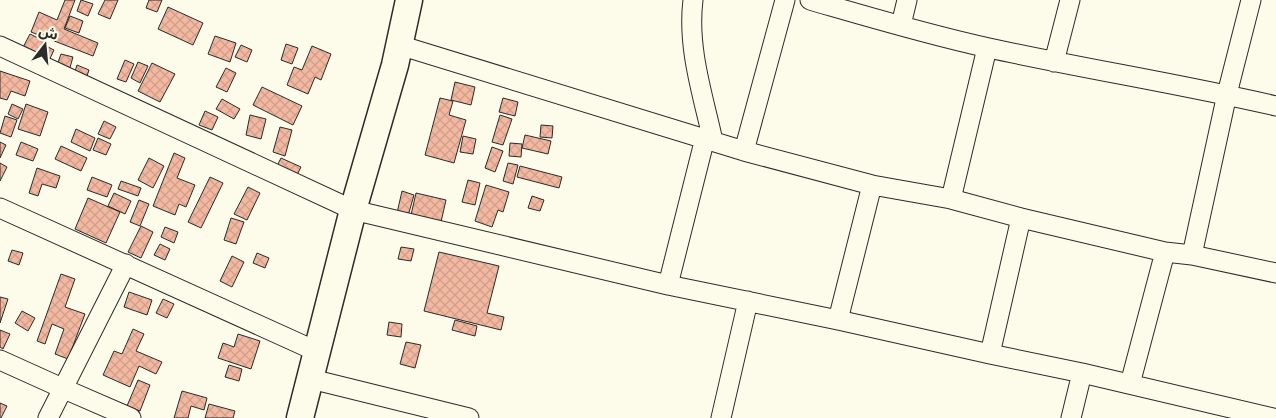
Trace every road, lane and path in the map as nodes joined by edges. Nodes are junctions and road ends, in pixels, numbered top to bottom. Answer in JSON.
{"nodes":[{"id":1,"x":409,"y":0,"type":"edge"},
{"id":2,"x":693,"y":0,"type":"edge"},
{"id":3,"x":786,"y":0,"type":"edge"},
{"id":4,"x":810,"y":0,"type":"edge"},
{"id":5,"x":907,"y":0,"type":"edge"},
{"id":6,"x":1070,"y":0,"type":"edge"},
{"id":7,"x":1251,"y":0,"type":"edge"},
{"id":8,"x":901,"y":25,"type":"junction"},
{"id":9,"x":399,"y":44,"type":"junction"},
{"id":10,"x":0,"y":46,"type":"edge"},
{"id":11,"x":988,"y":48,"type":"junction"},
{"id":12,"x":1054,"y":62,"type":"junction"},
{"id":13,"x":1227,"y":94,"type":"junction"},
{"id":14,"x":1276,"y":106,"type":"edge"},
{"id":15,"x":709,"y":140,"type":"junction"},
{"id":16,"x":744,"y":151,"type":"junction"},
{"id":17,"x":872,"y":185,"type":"junction"},
{"id":18,"x":951,"y":199,"type":"junction"},
{"id":19,"x":0,"y":208,"type":"edge"},
{"id":20,"x":353,"y":210,"type":"junction"},
{"id":21,"x":1021,"y":218,"type":"junction"},
{"id":22,"x":1165,"y":252,"type":"junction"},
{"id":23,"x":1192,"y":255,"type":"junction"},
{"id":24,"x":126,"y":264,"type":"junction"},
{"id":25,"x":1276,"y":273,"type":"edge"},
{"id":26,"x":668,"y":285,"type":"junction"},
{"id":27,"x":748,"y":302,"type":"junction"},
{"id":28,"x":838,"y":320,"type":"junction"},
{"id":29,"x":318,"y":352,"type":"junction"},
{"id":30,"x":990,"y":354,"type":"junction"},
{"id":31,"x":0,"y":360,"type":"edge"},
{"id":32,"x":1082,"y":373,"type":"junction"},
{"id":33,"x":311,"y":379,"type":"junction"},
{"id":34,"x":1130,"y":384,"type":"junction"},
{"id":35,"x":62,"y":388,"type":"junction"},
{"id":36,"x":48,"y":418,"type":"edge"},
{"id":37,"x":131,"y":418,"type":"edge"},
{"id":38,"x":300,"y":418,"type":"edge"},
{"id":39,"x":469,"y":418,"type":"edge"},
{"id":40,"x":721,"y":418,"type":"edge"},
{"id":41,"x":1071,"y":418,"type":"edge"},
{"id":42,"x":1273,"y":418,"type":"edge"}],
"edges":[{"from":1,"to":9,"type":"street"},
{"from":2,"to":15,"type":"street"},
{"from":3,"to":16,"type":"street"},
{"from":4,"to":8,"type":"street"},
{"from":5,"to":8,"type":"street"},
{"from":6,"to":12,"type":"street"},
{"from":7,"to":13,"type":"street"},
{"from":8,"to":11,"type":"street"},
{"from":9,"to":15,"type":"street"},
{"from":9,"to":20,"type":"street"},
{"from":10,"to":20,"type":"street"},
{"from":11,"to":12,"type":"street"},
{"from":11,"to":18,"type":"street"},
{"from":12,"to":13,"type":"street"},
{"from":13,"to":14,"type":"street"},
{"from":13,"to":23,"type":"street"},
{"from":15,"to":16,"type":"street"},
{"from":15,"to":26,"type":"street"},
{"from":16,"to":17,"type":"street"},
{"from":17,"to":18,"type":"street"},
{"from":17,"to":28,"type":"street"},
{"from":18,"to":21,"type":"street"},
{"from":19,"to":24,"type":"street"},
{"from":20,"to":26,"type":"street"},
{"from":20,"to":29,"type":"street"},
{"from":21,"to":22,"type":"street"},
{"from":21,"to":30,"type":"street"},
{"from":22,"to":23,"type":"street"},
{"from":22,"to":34,"type":"street"},
{"from":23,"to":25,"type":"street"},
{"from":24,"to":29,"type":"street"},
{"from":24,"to":35,"type":"street"},
{"from":26,"to":27,"type":"street"},
{"from":27,"to":28,"type":"street"},
{"from":27,"to":40,"type":"street"},
{"from":28,"to":30,"type":"street"},
{"from":29,"to":33,"type":"street"},
{"from":30,"to":32,"type":"street"},
{"from":31,"to":35,"type":"street"},
{"from":32,"to":34,"type":"street"},
{"from":32,"to":41,"type":"street"},
{"from":33,"to":38,"type":"street"},
{"from":33,"to":39,"type":"street"},
{"from":34,"to":42,"type":"street"},
{"from":35,"to":36,"type":"street"},
{"from":35,"to":37,"type":"street"}]}
